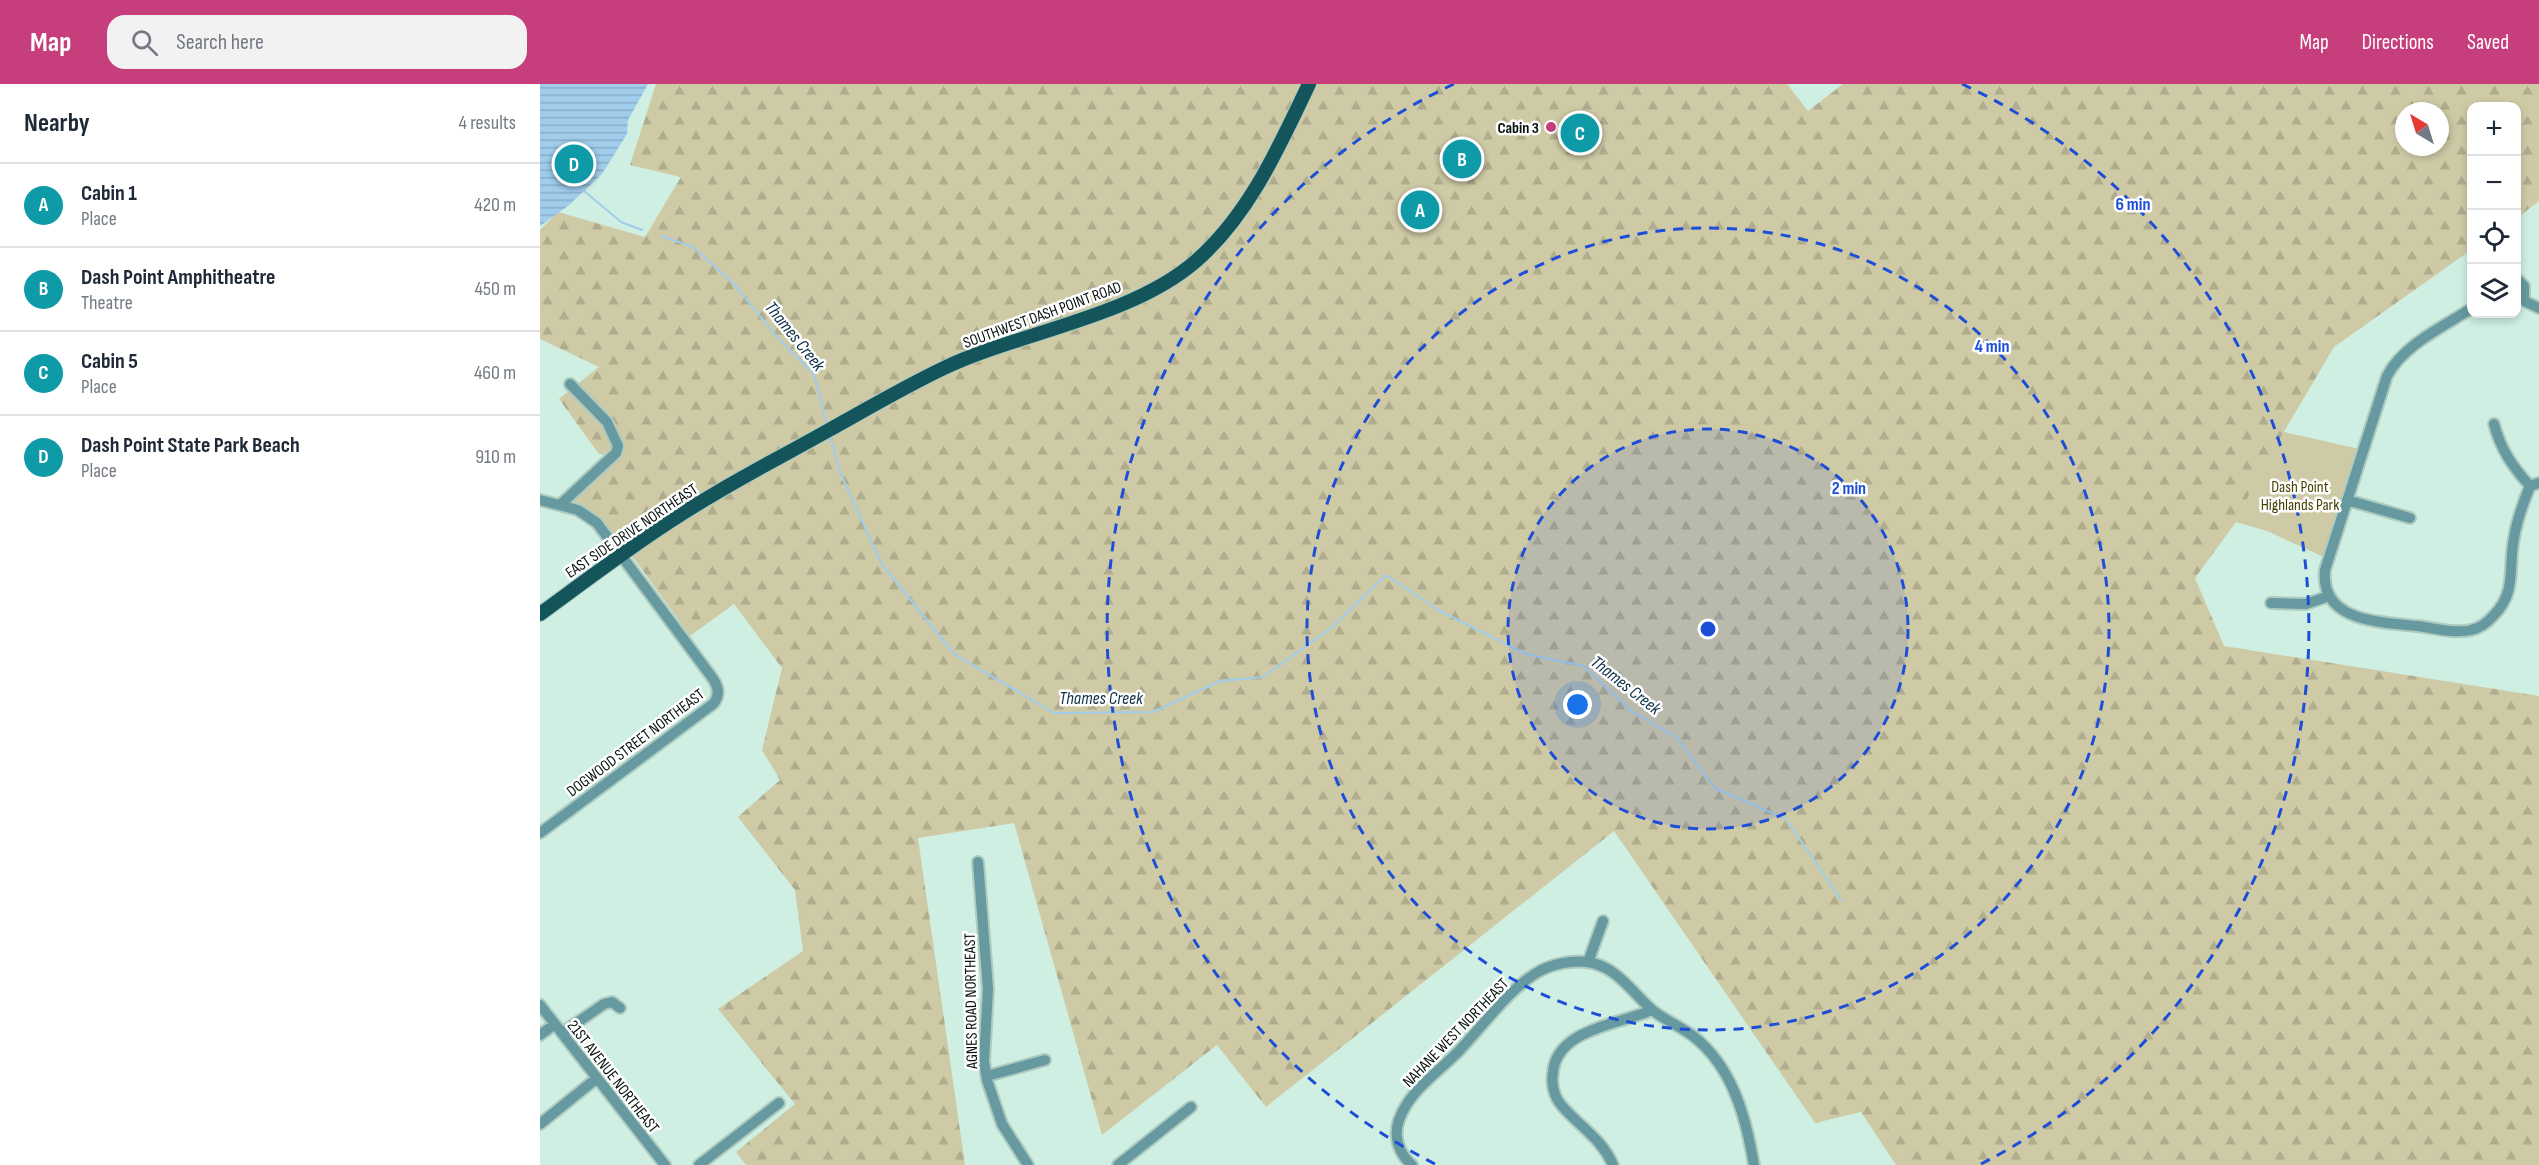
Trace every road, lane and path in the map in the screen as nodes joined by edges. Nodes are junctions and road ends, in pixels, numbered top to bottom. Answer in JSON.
{"nodes":[{"id":1,"x":1309,"y":84,"type":"edge"},
{"id":2,"x":2521,"y":299,"type":"edge"},
{"id":3,"x":2539,"y":309,"type":"edge"},
{"id":4,"x":2467,"y":311,"type":"edge"},
{"id":5,"x":570,"y":384,"type":"dead end"},
{"id":6,"x":2494,"y":424,"type":"dead end"},
{"id":7,"x":2534,"y":484,"type":"edge"},
{"id":8,"x":711,"y":496,"type":"joint"},
{"id":9,"x":540,"y":500,"type":"edge"},
{"id":10,"x":2347,"y":500,"type":"junction"},
{"id":11,"x":561,"y":504,"type":"junction"},
{"id":12,"x":2410,"y":518,"type":"dead end"},
{"id":13,"x":620,"y":555,"type":"junction"},
{"id":14,"x":2328,"y":596,"type":"junction"},
{"id":15,"x":2271,"y":603,"type":"dead end"},
{"id":16,"x":540,"y":614,"type":"edge"},
{"id":17,"x":540,"y":833,"type":"edge"},
{"id":18,"x":978,"y":862,"type":"dead end"},
{"id":19,"x":1603,"y":921,"type":"dead end"},
{"id":20,"x":1588,"y":962,"type":"junction"},
{"id":21,"x":540,"y":1005,"type":"edge"},
{"id":22,"x":620,"y":1008,"type":"dead end"},
{"id":23,"x":1652,"y":1010,"type":"junction"},
{"id":24,"x":559,"y":1028,"type":"junction"},
{"id":25,"x":540,"y":1035,"type":"edge"},
{"id":26,"x":1045,"y":1060,"type":"dead end"},
{"id":27,"x":987,"y":1076,"type":"junction"},
{"id":28,"x":597,"y":1078,"type":"junction"},
{"id":29,"x":779,"y":1103,"type":"dead end"},
{"id":30,"x":1191,"y":1107,"type":"dead end"},
{"id":31,"x":540,"y":1124,"type":"edge"},
{"id":32,"x":665,"y":1165,"type":"edge"},
{"id":33,"x":699,"y":1165,"type":"edge"},
{"id":34,"x":1028,"y":1165,"type":"edge"},
{"id":35,"x":1118,"y":1165,"type":"edge"},
{"id":36,"x":1412,"y":1165,"type":"edge"},
{"id":37,"x":1613,"y":1165,"type":"edge"},
{"id":38,"x":1754,"y":1165,"type":"edge"}],
"edges":[{"from":1,"to":8,"type":"main road","name":"SOUTHWEST DASH POINT ROAD"},
{"from":2,"to":3,"type":"street"},
{"from":4,"to":10,"type":"street"},
{"from":5,"to":11,"type":"street"},
{"from":6,"to":7,"type":"street"},
{"from":7,"to":14,"type":"street"},
{"from":8,"to":13,"type":"main road","name":"EAST SIDE DRIVE NORTHEAST"},
{"from":9,"to":11,"type":"street"},
{"from":10,"to":12,"type":"street"},
{"from":10,"to":14,"type":"street"},
{"from":11,"to":13,"type":"street"},
{"from":13,"to":16,"type":"main road","name":"EAST SIDE DRIVE NORTHEAST"},
{"from":13,"to":17,"type":"street","name":"DOGWOOD STREET NORTHEAST"},
{"from":14,"to":15,"type":"street"},
{"from":18,"to":27,"type":"street","name":"AGNES ROAD NORTHEAST"},
{"from":19,"to":20,"type":"street"},
{"from":20,"to":23,"type":"street"},
{"from":20,"to":36,"type":"street","name":"NAHANE WEST NORTHEAST"},
{"from":21,"to":24,"type":"street","name":"21ST AVENUE NORTHEAST"},
{"from":22,"to":24,"type":"street"},
{"from":23,"to":37,"type":"street"},
{"from":23,"to":38,"type":"street"},
{"from":24,"to":25,"type":"street"},
{"from":24,"to":28,"type":"street","name":"21ST AVENUE NORTHEAST"},
{"from":26,"to":27,"type":"street"},
{"from":27,"to":34,"type":"street","name":"AGNES ROAD NORTHEAST"},
{"from":28,"to":31,"type":"street"},
{"from":28,"to":32,"type":"street","name":"21ST AVENUE NORTHEAST"},
{"from":29,"to":33,"type":"street"},
{"from":30,"to":35,"type":"street"}]}
